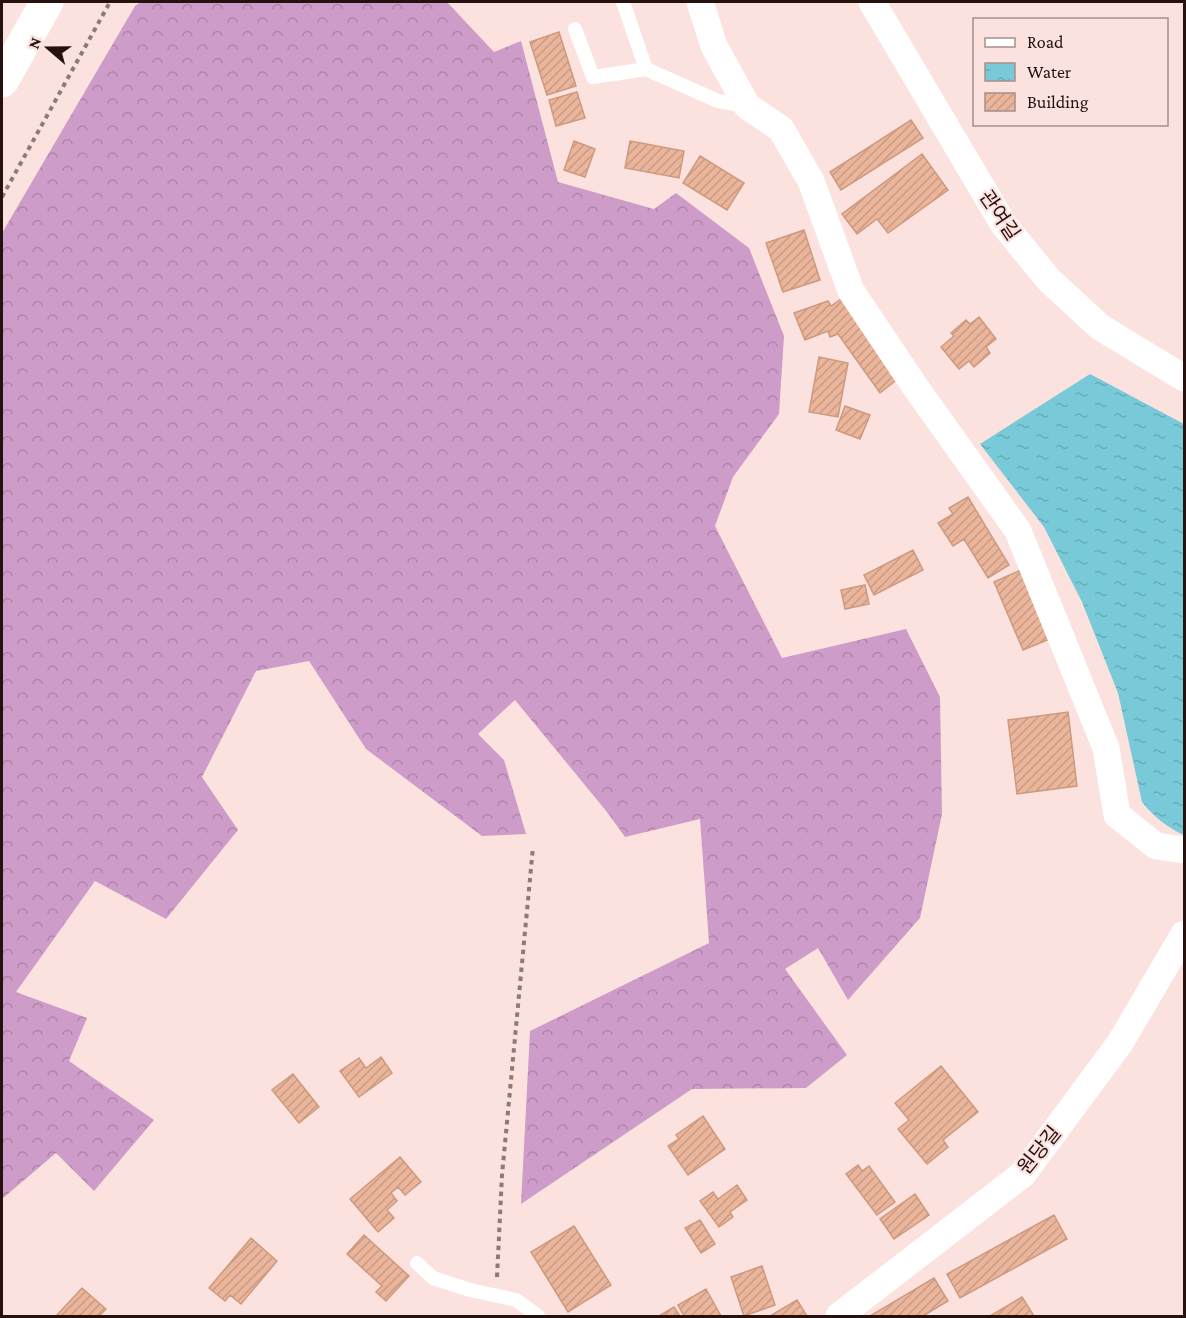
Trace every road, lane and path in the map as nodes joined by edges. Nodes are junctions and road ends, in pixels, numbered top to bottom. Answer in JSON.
{"nodes":[{"id":1,"x":47,"y":2,"type":"edge"},
{"id":2,"x":110,"y":2,"type":"edge"},
{"id":3,"x":623,"y":2,"type":"edge"},
{"id":4,"x":700,"y":2,"type":"edge"},
{"id":5,"x":872,"y":2,"type":"edge"},
{"id":6,"x":575,"y":29,"type":"dead end"},
{"id":7,"x":646,"y":69,"type":"junction"},
{"id":8,"x":2,"y":81,"type":"edge"},
{"id":9,"x":747,"y":106,"type":"junction"},
{"id":10,"x":2,"y":197,"type":"edge"},
{"id":11,"x":1185,"y":378,"type":"edge"},
{"id":12,"x":533,"y":847,"type":"dead end"},
{"id":13,"x":1185,"y":850,"type":"edge"},
{"id":14,"x":1185,"y":934,"type":"edge"},
{"id":15,"x":417,"y":1263,"type":"dead end"},
{"id":16,"x":496,"y":1296,"type":"junction"},
{"id":17,"x":538,"y":1317,"type":"edge"},
{"id":18,"x":839,"y":1317,"type":"edge"}],
"edges":[{"from":1,"to":8,"type":"street"},
{"from":2,"to":10,"type":"path"},
{"from":3,"to":7,"type":"lane"},
{"from":4,"to":9,"type":"street"},
{"from":5,"to":11,"type":"street","name":"관여길"},
{"from":6,"to":7,"type":"lane"},
{"from":7,"to":9,"type":"lane"},
{"from":9,"to":13,"type":"street"},
{"from":12,"to":16,"type":"path"},
{"from":14,"to":18,"type":"street","name":"원당길"},
{"from":15,"to":16,"type":"lane"},
{"from":16,"to":17,"type":"lane"}]}
